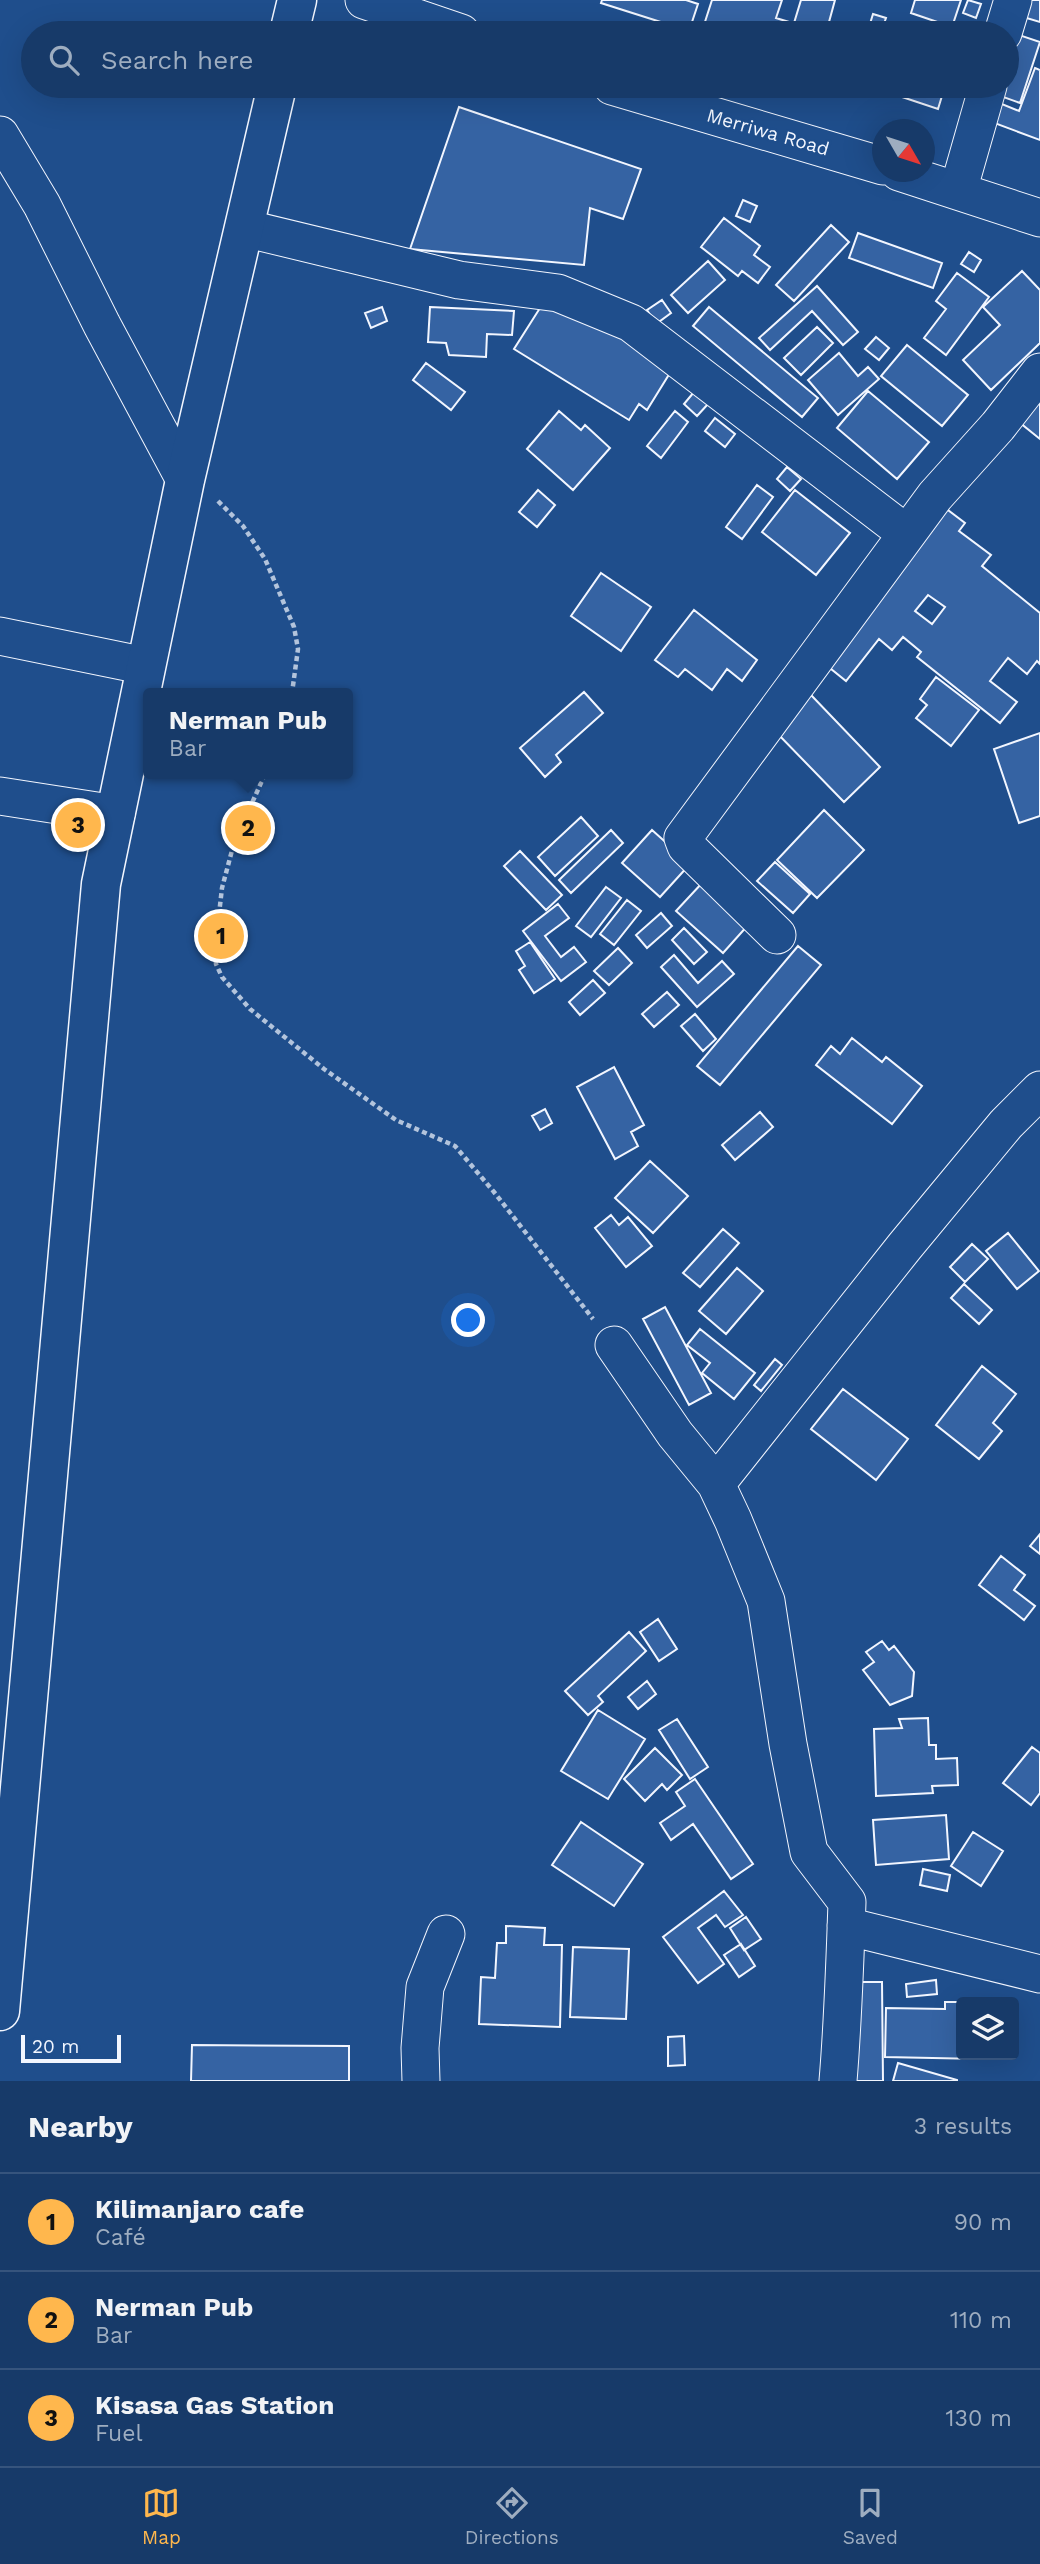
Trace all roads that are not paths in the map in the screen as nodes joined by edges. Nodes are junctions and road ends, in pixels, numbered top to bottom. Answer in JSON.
{"nodes":[{"id":1,"x":297,"y":0,"type":"edge"},
{"id":2,"x":364,"y":0,"type":"edge"},
{"id":3,"x":1013,"y":0,"type":"edge"},
{"id":4,"x":292,"y":21,"type":"edge"},
{"id":5,"x":426,"y":21,"type":"edge"},
{"id":6,"x":1007,"y":21,"type":"edge"},
{"id":7,"x":274,"y":98,"type":"edge"},
{"id":8,"x":653,"y":98,"type":"edge"},
{"id":9,"x":985,"y":98,"type":"edge"},
{"id":10,"x":0,"y":135,"type":"edge"},
{"id":11,"x":872,"y":163,"type":"edge"},
{"id":12,"x":930,"y":182,"type":"edge"},
{"id":13,"x":958,"y":191,"type":"junction"},
{"id":14,"x":1040,"y":218,"type":"edge"},
{"id":15,"x":244,"y":228,"type":"junction"},
{"id":16,"x":1040,"y":372,"type":"edge"},
{"id":17,"x":184,"y":480,"type":"junction"},
{"id":18,"x":907,"y":534,"type":"junction"},
{"id":19,"x":0,"y":636,"type":"edge"},
{"id":20,"x":146,"y":666,"type":"junction"},
{"id":21,"x":0,"y":796,"type":"edge"},
{"id":22,"x":116,"y":814,"type":"junction"},
{"id":23,"x":777,"y":935,"type":"dead end"},
{"id":24,"x":1040,"y":1090,"type":"edge"},
{"id":25,"x":614,"y":1345,"type":"road end"},
{"id":26,"x":716,"y":1484,"type":"junction"},
{"id":27,"x":846,"y":1926,"type":"junction"},
{"id":28,"x":446,"y":1934,"type":"dead end"},
{"id":29,"x":1040,"y":1974,"type":"edge"},
{"id":30,"x":1,"y":1990,"type":"edge"},
{"id":31,"x":421,"y":2081,"type":"edge"},
{"id":32,"x":838,"y":2081,"type":"edge"}],
"edges":[{"from":1,"to":4,"type":"highway"},
{"from":2,"to":5,"type":"street"},
{"from":3,"to":6,"type":"street"},
{"from":7,"to":15,"type":"highway"},
{"from":8,"to":11,"type":"street","name":"Merriwa Road"},
{"from":9,"to":13,"type":"street"},
{"from":10,"to":17,"type":"street"},
{"from":12,"to":13,"type":"street"},
{"from":13,"to":14,"type":"street"},
{"from":15,"to":17,"type":"highway"},
{"from":15,"to":18,"type":"street"},
{"from":16,"to":18,"type":"street"},
{"from":17,"to":20,"type":"highway"},
{"from":18,"to":23,"type":"street"},
{"from":19,"to":20,"type":"street"},
{"from":20,"to":22,"type":"highway"},
{"from":21,"to":22,"type":"street"},
{"from":22,"to":30,"type":"highway"},
{"from":24,"to":26,"type":"street"},
{"from":25,"to":26,"type":"street"},
{"from":26,"to":27,"type":"street"},
{"from":27,"to":29,"type":"street"},
{"from":27,"to":32,"type":"street"},
{"from":28,"to":31,"type":"street"}]}
